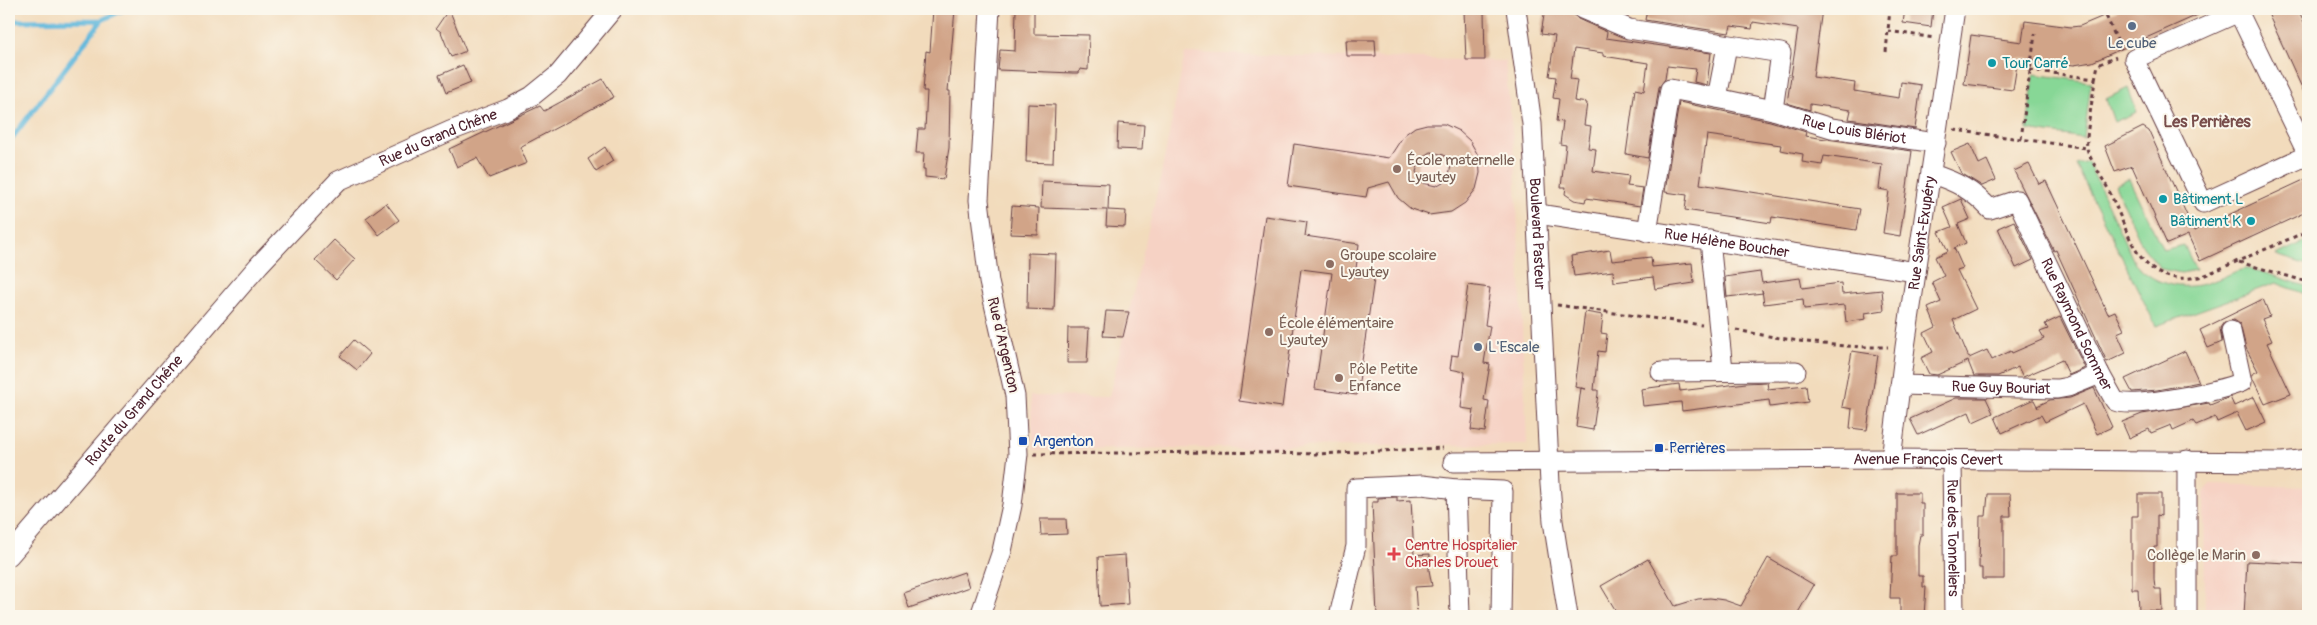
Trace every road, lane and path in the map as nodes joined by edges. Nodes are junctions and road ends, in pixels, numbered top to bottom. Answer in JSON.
{"nodes":[{"id":1,"x":613,"y":9,"type":"edge"},
{"id":2,"x":990,"y":9,"type":"edge"},
{"id":3,"x":1516,"y":9,"type":"edge"},
{"id":4,"x":1582,"y":9,"type":"edge"},
{"id":5,"x":1890,"y":9,"type":"edge"},
{"id":6,"x":1956,"y":9,"type":"edge"},
{"id":7,"x":2103,"y":9,"type":"edge"},
{"id":8,"x":2238,"y":10,"type":"edge"},
{"id":9,"x":1888,"y":31,"type":"junction"},
{"id":10,"x":2035,"y":34,"type":"dead end"},
{"id":11,"x":1951,"y":40,"type":"junction"},
{"id":12,"x":1727,"y":46,"type":"junction"},
{"id":13,"x":1886,"y":52,"type":"dead end"},
{"id":14,"x":2030,"y":70,"type":"junction"},
{"id":15,"x":2096,"y":79,"type":"junction"},
{"id":16,"x":1718,"y":98,"type":"junction"},
{"id":17,"x":1773,"y":110,"type":"junction"},
{"id":18,"x":1937,"y":136,"type":"junction"},
{"id":19,"x":2021,"y":139,"type":"junction"},
{"id":20,"x":2087,"y":148,"type":"junction"},
{"id":21,"x":2308,"y":155,"type":"edge"},
{"id":22,"x":1932,"y":174,"type":"junction"},
{"id":23,"x":1538,"y":214,"type":"junction"},
{"id":24,"x":2308,"y":231,"type":"edge"},
{"id":25,"x":1647,"y":232,"type":"junction"},
{"id":26,"x":1710,"y":240,"type":"junction"},
{"id":27,"x":2239,"y":262,"type":"junction"},
{"id":28,"x":259,"y":264,"type":"joint"},
{"id":29,"x":1916,"y":272,"type":"junction"},
{"id":30,"x":2308,"y":282,"type":"edge"},
{"id":31,"x":2230,"y":331,"type":"dead end"},
{"id":32,"x":1723,"y":370,"type":"junction"},
{"id":33,"x":1661,"y":372,"type":"dead end"},
{"id":34,"x":1796,"y":372,"type":"dead end"},
{"id":35,"x":2100,"y":374,"type":"junction"},
{"id":36,"x":1900,"y":385,"type":"junction"},
{"id":37,"x":1018,"y":454,"type":"junction"},
{"id":38,"x":1891,"y":459,"type":"junction"},
{"id":39,"x":1952,"y":459,"type":"junction"},
{"id":40,"x":2308,"y":459,"type":"edge"},
{"id":41,"x":2187,"y":460,"type":"junction"},
{"id":42,"x":1549,"y":461,"type":"junction"},
{"id":43,"x":1453,"y":462,"type":"joint"},
{"id":44,"x":1456,"y":489,"type":"junction"},
{"id":45,"x":9,"y":556,"type":"edge"},
{"id":46,"x":980,"y":616,"type":"edge"},
{"id":47,"x":1339,"y":616,"type":"edge"},
{"id":48,"x":1460,"y":616,"type":"edge"},
{"id":49,"x":1500,"y":616,"type":"edge"},
{"id":50,"x":1568,"y":616,"type":"edge"},
{"id":51,"x":1954,"y":616,"type":"edge"},
{"id":52,"x":2187,"y":616,"type":"edge"}],
"edges":[{"from":1,"to":28,"type":"street","name":"Rue du Grand Chêne"},
{"from":2,"to":37,"type":"street","name":"Rue d'Argenton"},
{"from":3,"to":23,"type":"street","name":"Boulevard Pasteur"},
{"from":4,"to":12,"type":"street"},
{"from":5,"to":9,"type":"path"},
{"from":6,"to":11,"type":"street","name":"Rue Saint-Exupéry"},
{"from":7,"to":15,"type":"path"},
{"from":8,"to":21,"type":"street"},
{"from":8,"to":21,"type":"street"},
{"from":9,"to":11,"type":"path"},
{"from":9,"to":13,"type":"path"},
{"from":10,"to":14,"type":"path"},
{"from":11,"to":18,"type":"street","name":"Rue Saint-Exupéry"},
{"from":12,"to":16,"type":"street"},
{"from":12,"to":17,"type":"street"},
{"from":14,"to":15,"type":"path"},
{"from":14,"to":19,"type":"path"},
{"from":15,"to":20,"type":"path"},
{"from":16,"to":17,"type":"street","name":"Rue Louis Blériot"},
{"from":16,"to":25,"type":"street","name":"Rue Louis Blériot"},
{"from":17,"to":18,"type":"street","name":"Rue Louis Blériot"},
{"from":18,"to":19,"type":"path"},
{"from":18,"to":22,"type":"street","name":"Rue Saint-Exupéry"},
{"from":19,"to":20,"type":"path"},
{"from":20,"to":27,"type":"path"},
{"from":22,"to":29,"type":"street","name":"Rue Saint-Exupéry"},
{"from":22,"to":35,"type":"street","name":"Rue Raymond Sommer"},
{"from":23,"to":25,"type":"street","name":"Rue Hélène Boucher"},
{"from":23,"to":42,"type":"street","name":"Boulevard Pasteur"},
{"from":24,"to":27,"type":"path"},
{"from":25,"to":26,"type":"street","name":"Rue Hélène Boucher"},
{"from":26,"to":29,"type":"street","name":"Rue Hélène Boucher"},
{"from":26,"to":32,"type":"street"},
{"from":27,"to":30,"type":"path"},
{"from":28,"to":45,"type":"street","name":"Route du Grand Chêne"},
{"from":29,"to":36,"type":"street","name":"Rue Saint-Exupéry"},
{"from":31,"to":35,"type":"street","name":"Rue Raymond Sommer"},
{"from":32,"to":33,"type":"street"},
{"from":32,"to":34,"type":"street"},
{"from":35,"to":36,"type":"street","name":"Rue Guy Bouriat"},
{"from":36,"to":38,"type":"street","name":"Rue Saint-Exupéry"},
{"from":37,"to":43,"type":"path"},
{"from":37,"to":46,"type":"street","name":"Rue d'Argenton"},
{"from":38,"to":39,"type":"street","name":"Avenue François Cevert"},
{"from":38,"to":42,"type":"street","name":"Avenue François Cevert"},
{"from":39,"to":41,"type":"street","name":"Avenue François Cevert"},
{"from":39,"to":51,"type":"street","name":"Rue des Tonneliers"},
{"from":40,"to":41,"type":"street","name":"Avenue François Cevert"},
{"from":41,"to":52,"type":"street"},
{"from":42,"to":43,"type":"street","name":"Avenue François Cevert"},
{"from":42,"to":50,"type":"street","name":"Boulevard Pasteur"},
{"from":44,"to":47,"type":"street"},
{"from":44,"to":48,"type":"street"},
{"from":44,"to":49,"type":"street"}]}
